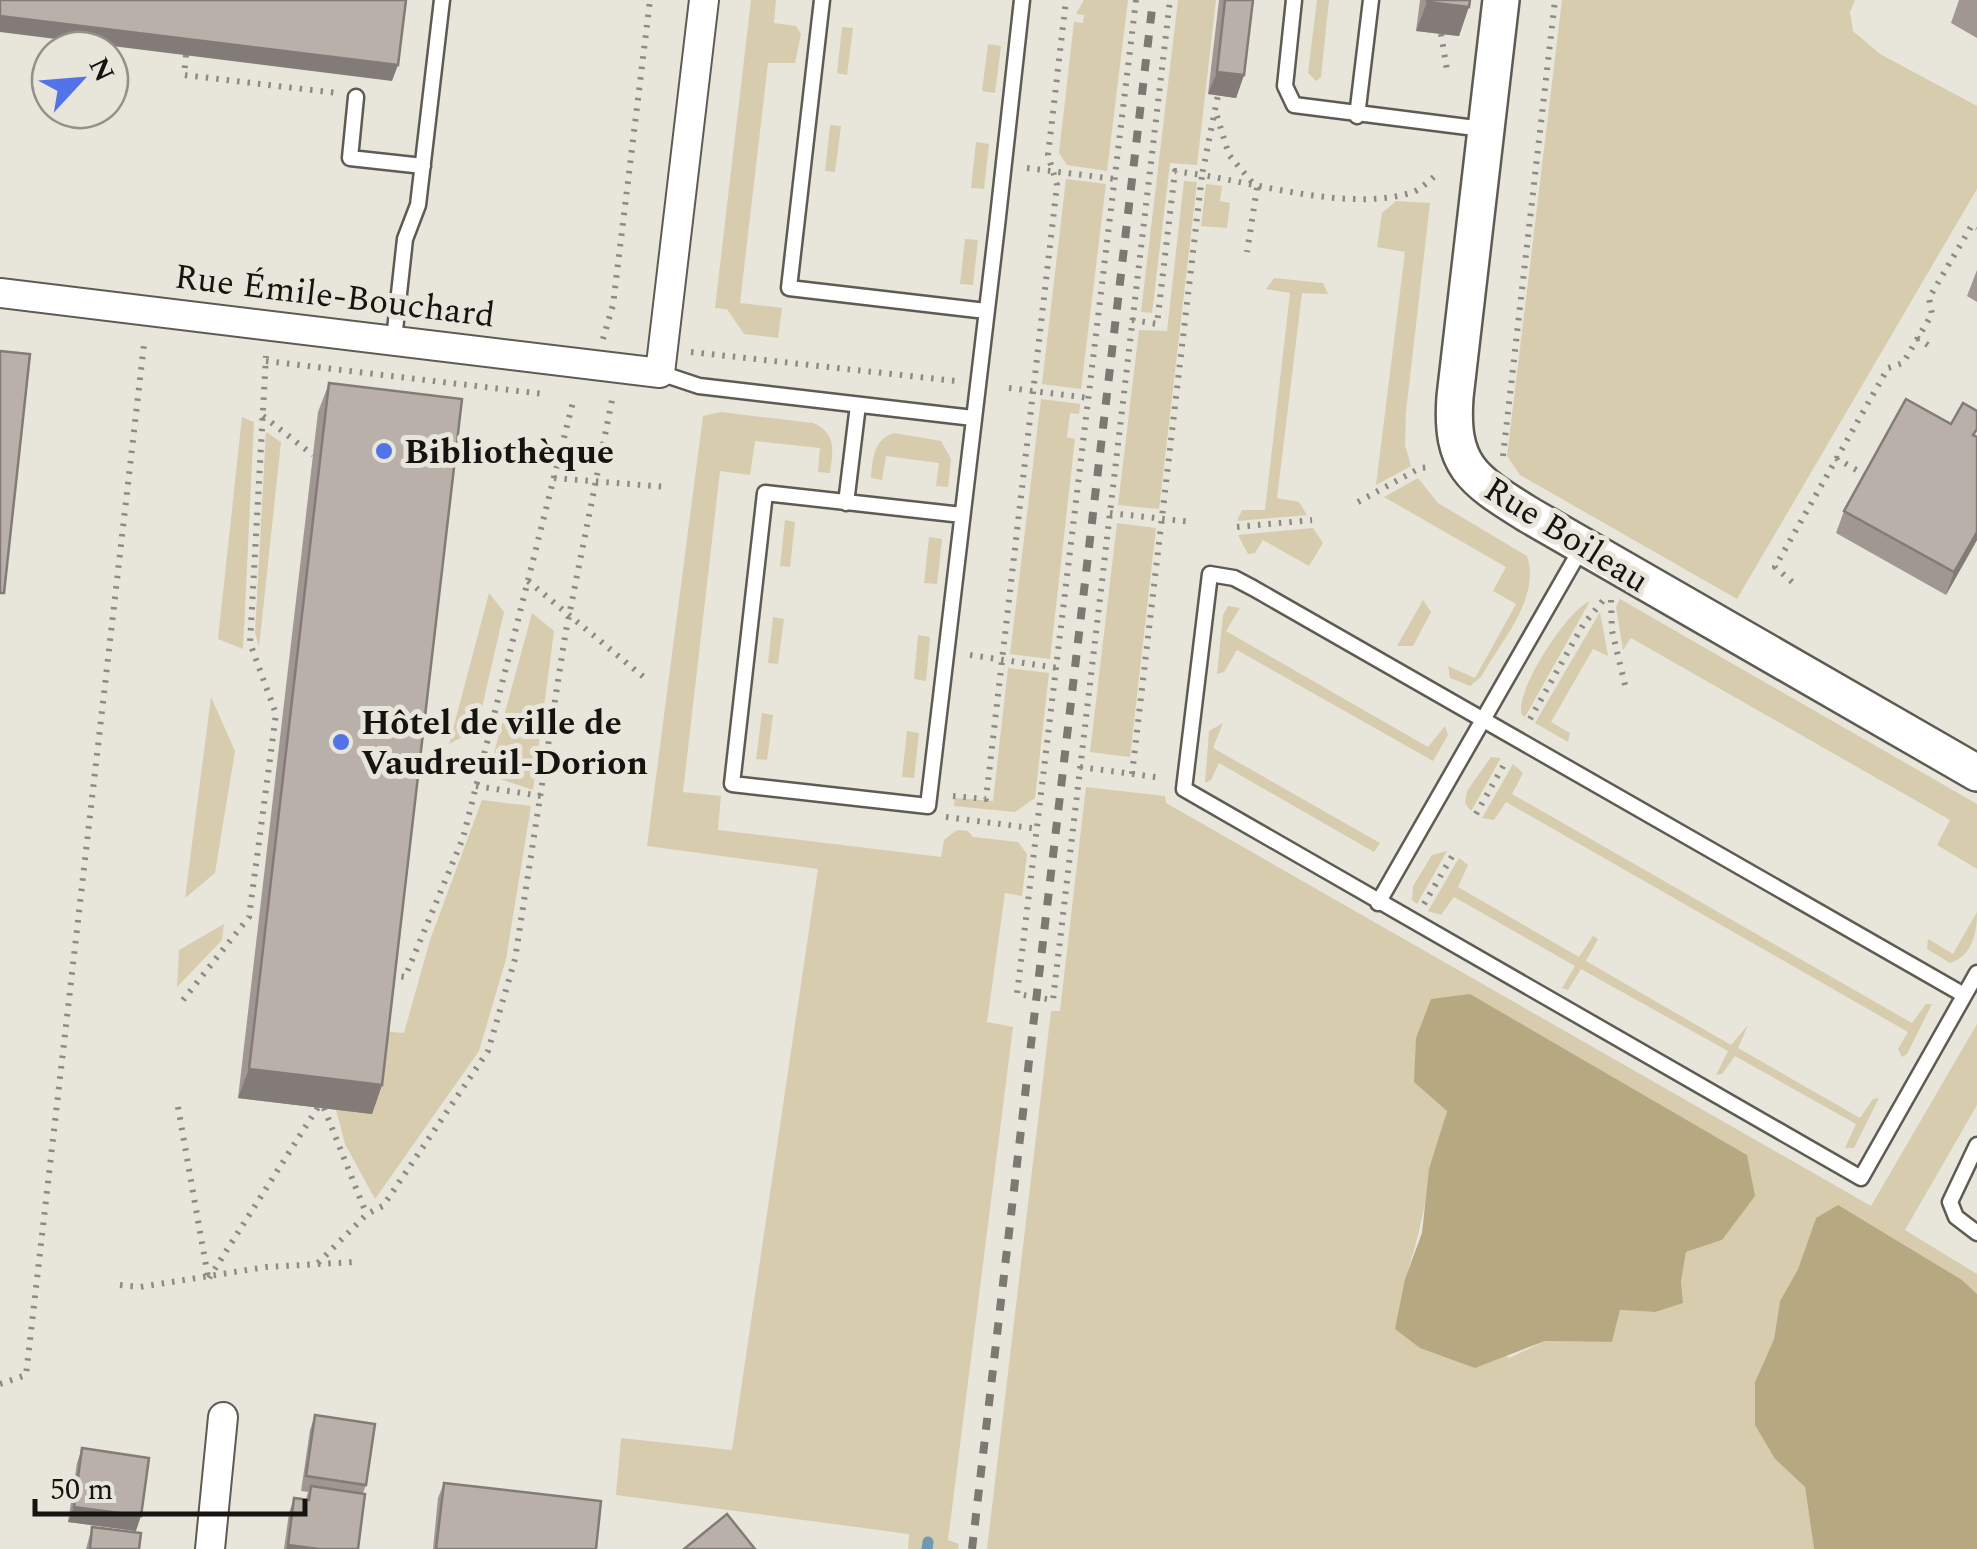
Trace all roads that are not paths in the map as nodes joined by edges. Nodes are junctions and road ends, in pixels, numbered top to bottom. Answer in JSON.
{"nodes":[{"id":1,"x":442,"y":0,"type":"edge"},
{"id":2,"x":704,"y":0,"type":"edge"},
{"id":3,"x":822,"y":0,"type":"edge"},
{"id":4,"x":1022,"y":0,"type":"edge"},
{"id":5,"x":1294,"y":0,"type":"edge"},
{"id":6,"x":1371,"y":0,"type":"edge"},
{"id":7,"x":1501,"y":0,"type":"edge"},
{"id":8,"x":348,"y":95,"type":"road end"},
{"id":9,"x":1357,"y":116,"type":"junction"},
{"id":10,"x":1486,"y":130,"type":"junction"},
{"id":11,"x":422,"y":166,"type":"junction"},
{"id":12,"x":0,"y":293,"type":"edge"},
{"id":13,"x":986,"y":311,"type":"junction"},
{"id":14,"x":394,"y":339,"type":"junction"},
{"id":15,"x":660,"y":373,"type":"junction"},
{"id":16,"x":858,"y":405,"type":"junction"},
{"id":17,"x":974,"y":418,"type":"junction"},
{"id":18,"x":846,"y":503,"type":"junction"},
{"id":19,"x":962,"y":515,"type":"junction"},
{"id":20,"x":1582,"y":547,"type":"junction"},
{"id":21,"x":1482,"y":718,"type":"junction"},
{"id":22,"x":1977,"y":773,"type":"edge"},
{"id":23,"x":1378,"y":902,"type":"junction"},
{"id":24,"x":1977,"y":973,"type":"edge"},
{"id":25,"x":1964,"y":996,"type":"junction"},
{"id":26,"x":1977,"y":1144,"type":"edge"},
{"id":27,"x":1977,"y":1234,"type":"edge"},
{"id":28,"x":223,"y":1418,"type":"dead end"},
{"id":29,"x":210,"y":1549,"type":"edge"}],
"edges":[{"from":1,"to":11,"type":"lane"},
{"from":2,"to":15,"type":"street"},
{"from":3,"to":13,"type":"lane"},
{"from":4,"to":13,"type":"lane"},
{"from":5,"to":9,"type":"lane"},
{"from":6,"to":9,"type":"lane"},
{"from":7,"to":10,"type":"street","name":"Rue Boileau"},
{"from":8,"to":11,"type":"lane"},
{"from":9,"to":10,"type":"lane"},
{"from":10,"to":20,"type":"street","name":"Rue Boileau"},
{"from":11,"to":14,"type":"lane"},
{"from":12,"to":14,"type":"street","name":"Rue Émile-Bouchard"},
{"from":13,"to":17,"type":"lane"},
{"from":14,"to":15,"type":"street","name":"Rue Émile-Bouchard"},
{"from":15,"to":16,"type":"lane","name":"Rue Émile-Bouchard"},
{"from":16,"to":17,"type":"lane","name":"Rue Émile-Bouchard"},
{"from":16,"to":18,"type":"lane"},
{"from":17,"to":19,"type":"lane"},
{"from":18,"to":19,"type":"lane"},
{"from":18,"to":19,"type":"lane"},
{"from":20,"to":21,"type":"lane"},
{"from":20,"to":22,"type":"street","name":"Rue Boileau"},
{"from":21,"to":23,"type":"lane"},
{"from":21,"to":23,"type":"lane"},
{"from":21,"to":25,"type":"lane"},
{"from":23,"to":25,"type":"lane"},
{"from":24,"to":25,"type":"lane"},
{"from":26,"to":27,"type":"lane"},
{"from":28,"to":29,"type":"street"}]}
